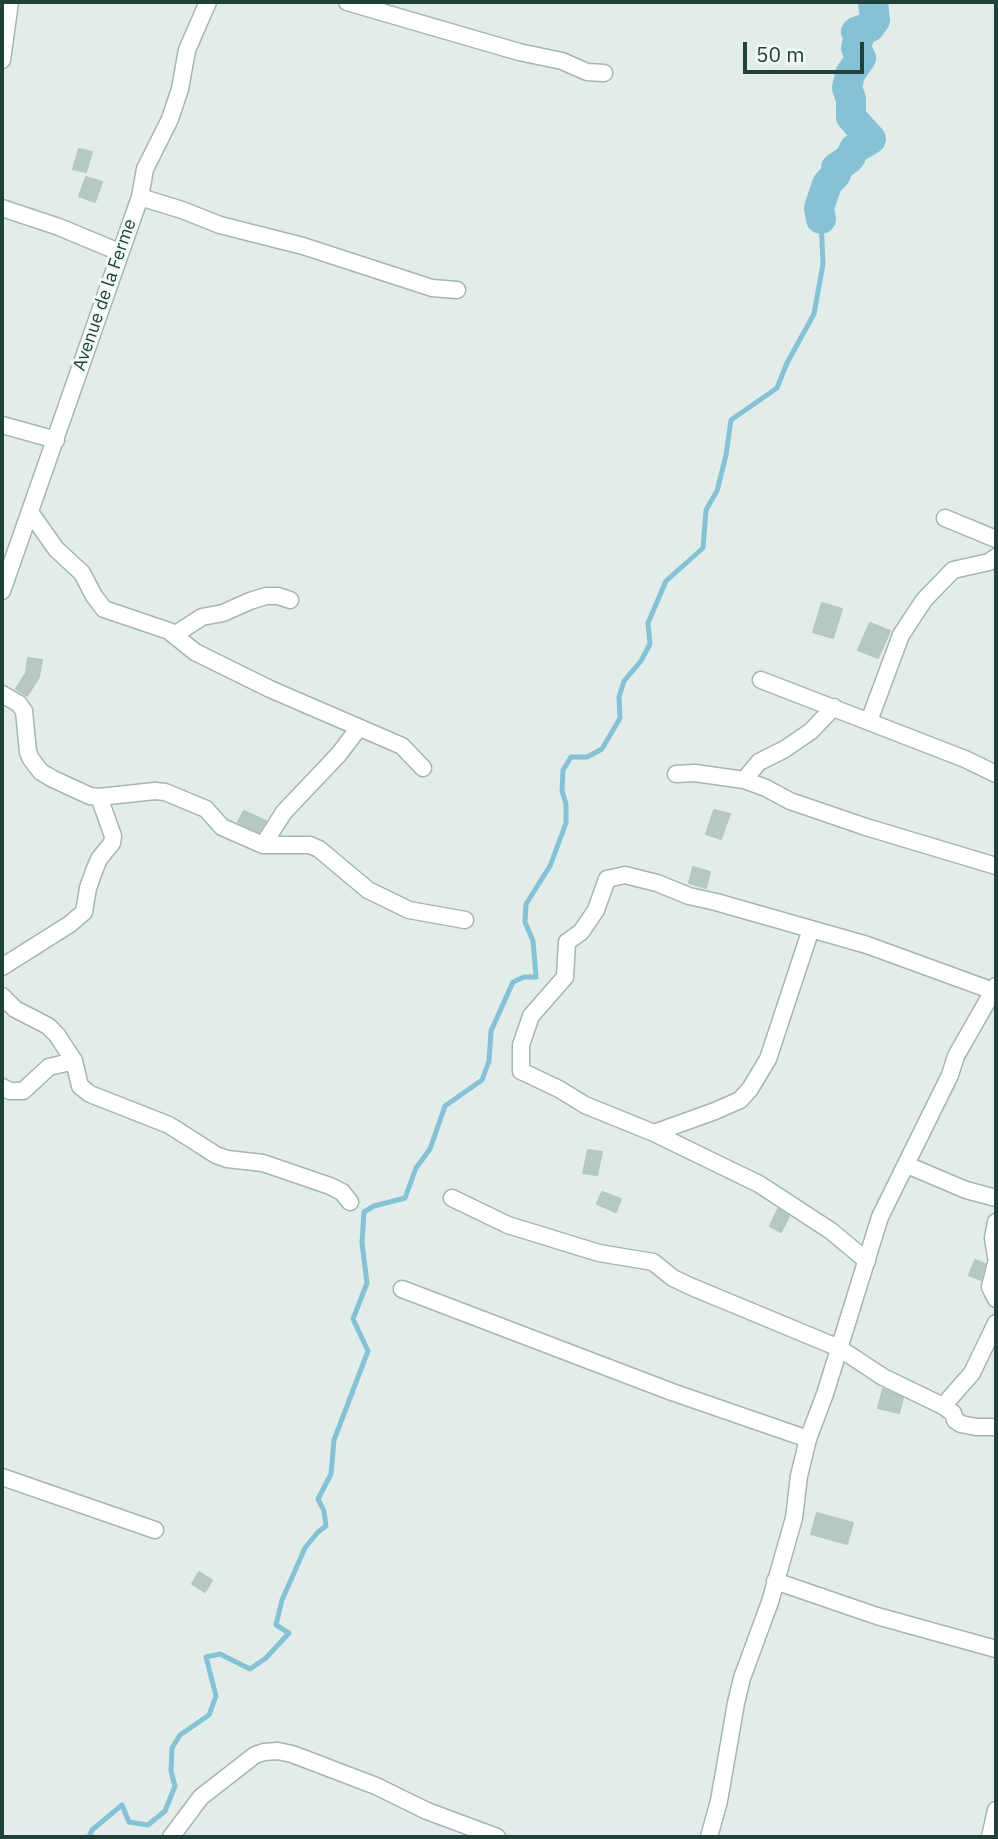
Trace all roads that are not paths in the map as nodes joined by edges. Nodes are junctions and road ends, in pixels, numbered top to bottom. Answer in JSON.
{"nodes":[{"id":1,"x":10,"y":2,"type":"edge"},
{"id":2,"x":208,"y":2,"type":"edge"},
{"id":3,"x":347,"y":2,"type":"edge"},
{"id":4,"x":2,"y":60,"type":"edge"},
{"id":5,"x":604,"y":73,"type":"dead end"},
{"id":6,"x":140,"y":197,"type":"junction"},
{"id":7,"x":2,"y":208,"type":"edge"},
{"id":8,"x":119,"y":252,"type":"junction"},
{"id":9,"x":457,"y":290,"type":"dead end"},
{"id":10,"x":2,"y":425,"type":"edge"},
{"id":11,"x":56,"y":440,"type":"junction"},
{"id":12,"x":30,"y":512,"type":"junction"},
{"id":13,"x":945,"y":518,"type":"dead end"},
{"id":14,"x":996,"y":539,"type":"edge"},
{"id":15,"x":996,"y":557,"type":"edge"},
{"id":16,"x":2,"y":591,"type":"edge"},
{"id":17,"x":290,"y":600,"type":"dead end"},
{"id":18,"x":174,"y":635,"type":"junction"},
{"id":19,"x":761,"y":680,"type":"dead end"},
{"id":20,"x":2,"y":694,"type":"edge"},
{"id":21,"x":834,"y":708,"type":"junction"},
{"id":22,"x":869,"y":721,"type":"junction"},
{"id":23,"x":358,"y":729,"type":"junction"},
{"id":24,"x":423,"y":768,"type":"dead end"},
{"id":25,"x":676,"y":774,"type":"dead end"},
{"id":26,"x":996,"y":774,"type":"edge"},
{"id":27,"x":744,"y":780,"type":"junction"},
{"id":28,"x":99,"y":797,"type":"junction"},
{"id":29,"x":263,"y":845,"type":"junction"},
{"id":30,"x":996,"y":866,"type":"edge"},
{"id":31,"x":465,"y":920,"type":"dead end"},
{"id":32,"x":811,"y":929,"type":"junction"},
{"id":33,"x":2,"y":967,"type":"edge"},
{"id":34,"x":995,"y":990,"type":"edge"},
{"id":35,"x":2,"y":996,"type":"edge"},
{"id":36,"x":74,"y":1061,"type":"junction"},
{"id":37,"x":2,"y":1087,"type":"edge"},
{"id":38,"x":654,"y":1133,"type":"junction"},
{"id":39,"x":907,"y":1165,"type":"junction"},
{"id":40,"x":452,"y":1198,"type":"dead end"},
{"id":41,"x":996,"y":1198,"type":"edge"},
{"id":42,"x":350,"y":1202,"type":"dead end"},
{"id":43,"x":996,"y":1222,"type":"edge"},
{"id":44,"x":996,"y":1260,"type":"edge"},
{"id":45,"x":867,"y":1261,"type":"junction"},
{"id":46,"x":402,"y":1289,"type":"dead end"},
{"id":47,"x":996,"y":1299,"type":"edge"},
{"id":48,"x":996,"y":1323,"type":"edge"},
{"id":49,"x":839,"y":1348,"type":"junction"},
{"id":50,"x":943,"y":1406,"type":"junction"},
{"id":51,"x":996,"y":1427,"type":"edge"},
{"id":52,"x":808,"y":1439,"type":"junction"},
{"id":53,"x":2,"y":1477,"type":"edge"},
{"id":54,"x":155,"y":1530,"type":"dead end"},
{"id":55,"x":775,"y":1581,"type":"junction"},
{"id":56,"x":996,"y":1649,"type":"edge"},
{"id":57,"x":996,"y":1810,"type":"edge"},
{"id":58,"x":171,"y":1837,"type":"edge"},
{"id":59,"x":497,"y":1837,"type":"edge"},
{"id":60,"x":709,"y":1837,"type":"edge"},
{"id":61,"x":990,"y":1837,"type":"edge"}],
"edges":[{"from":1,"to":4,"type":"street"},
{"from":2,"to":6,"type":"street","name":"Avenue de la Ferme"},
{"from":3,"to":5,"type":"street"},
{"from":6,"to":8,"type":"street","name":"Avenue de la Ferme"},
{"from":6,"to":9,"type":"street"},
{"from":7,"to":8,"type":"street"},
{"from":8,"to":11,"type":"street","name":"Avenue de la Ferme"},
{"from":10,"to":11,"type":"street"},
{"from":11,"to":12,"type":"street","name":"Avenue de la Ferme"},
{"from":12,"to":16,"type":"street","name":"Avenue de la Ferme"},
{"from":12,"to":18,"type":"street"},
{"from":13,"to":14,"type":"street"},
{"from":15,"to":22,"type":"street"},
{"from":17,"to":18,"type":"street"},
{"from":18,"to":23,"type":"street"},
{"from":19,"to":21,"type":"street"},
{"from":20,"to":28,"type":"street"},
{"from":21,"to":22,"type":"street"},
{"from":21,"to":27,"type":"street"},
{"from":22,"to":26,"type":"street"},
{"from":23,"to":24,"type":"street"},
{"from":23,"to":29,"type":"street"},
{"from":25,"to":27,"type":"street"},
{"from":27,"to":30,"type":"street"},
{"from":28,"to":29,"type":"street"},
{"from":28,"to":33,"type":"street"},
{"from":29,"to":31,"type":"street"},
{"from":32,"to":34,"type":"street"},
{"from":32,"to":38,"type":"street"},
{"from":32,"to":38,"type":"street"},
{"from":34,"to":39,"type":"street"},
{"from":35,"to":36,"type":"street"},
{"from":36,"to":37,"type":"street"},
{"from":36,"to":42,"type":"street"},
{"from":38,"to":45,"type":"street"},
{"from":39,"to":41,"type":"street"},
{"from":39,"to":45,"type":"street"},
{"from":40,"to":49,"type":"street"},
{"from":43,"to":44,"type":"street"},
{"from":44,"to":47,"type":"street"},
{"from":45,"to":49,"type":"street"},
{"from":46,"to":52,"type":"street"},
{"from":48,"to":50,"type":"street"},
{"from":49,"to":50,"type":"street"},
{"from":49,"to":52,"type":"street"},
{"from":50,"to":51,"type":"street"},
{"from":52,"to":55,"type":"street"},
{"from":53,"to":54,"type":"street"},
{"from":55,"to":56,"type":"street"},
{"from":55,"to":60,"type":"street"},
{"from":57,"to":61,"type":"street"},
{"from":58,"to":59,"type":"street"}]}
